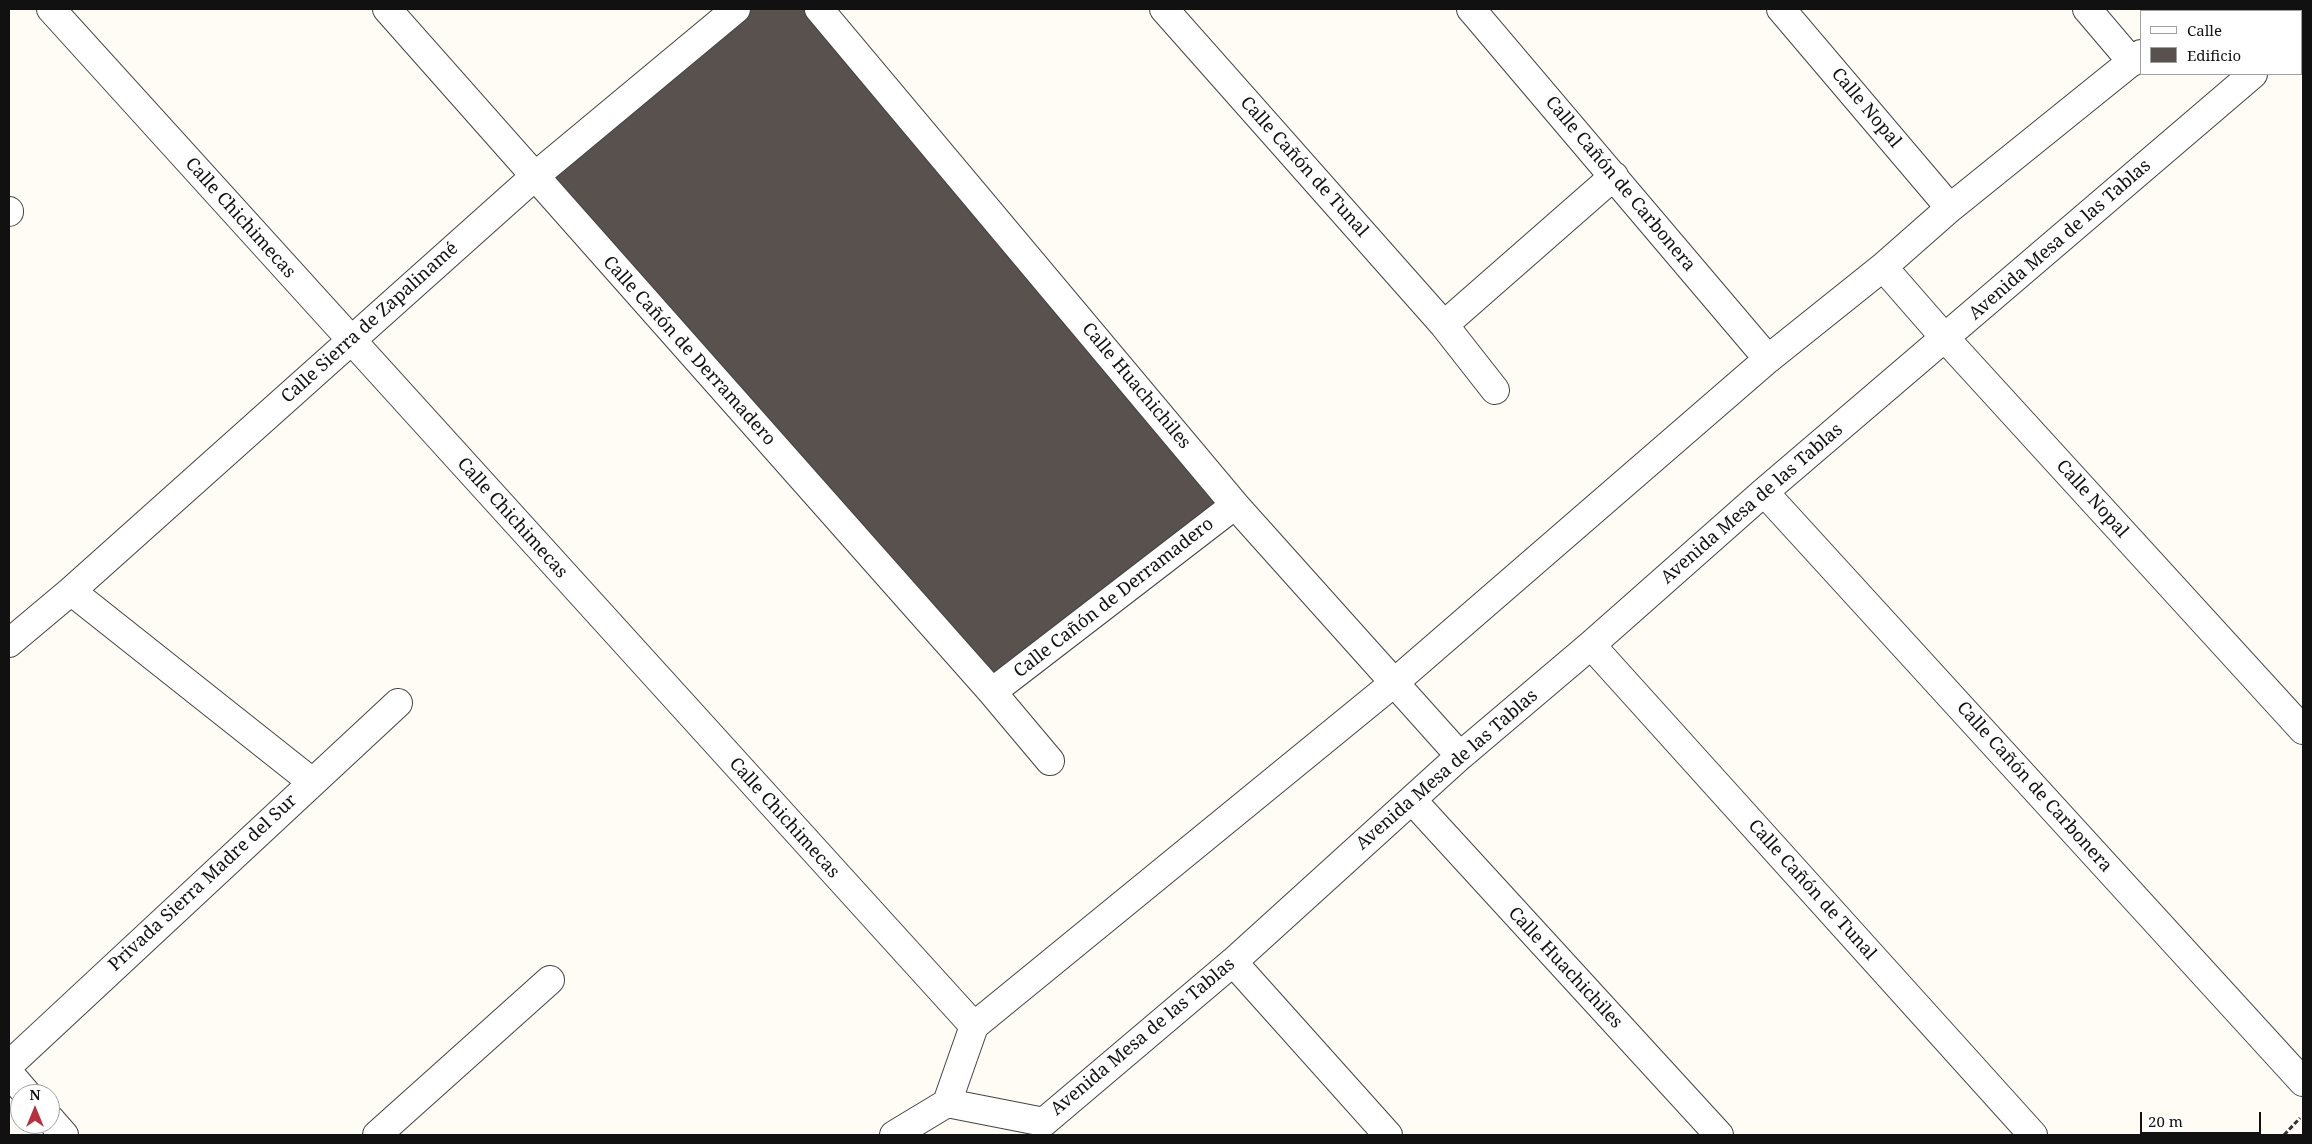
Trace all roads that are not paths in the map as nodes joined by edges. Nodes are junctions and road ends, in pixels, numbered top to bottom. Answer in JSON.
{"nodes":[{"id":1,"x":51,"y":9,"type":"edge"},
{"id":2,"x":387,"y":9,"type":"edge"},
{"id":3,"x":736,"y":9,"type":"edge"},
{"id":4,"x":819,"y":9,"type":"edge"},
{"id":5,"x":1164,"y":9,"type":"edge"},
{"id":6,"x":1471,"y":9,"type":"edge"},
{"id":7,"x":1781,"y":9,"type":"edge"},
{"id":8,"x":2088,"y":9,"type":"edge"},
{"id":9,"x":2136,"y":58,"type":"edge"},
{"id":10,"x":2252,"y":75,"type":"edge"},
{"id":11,"x":1614,"y":176,"type":"junction"},
{"id":12,"x":534,"y":177,"type":"junction"},
{"id":13,"x":1950,"y":208,"type":"junction"},
{"id":14,"x":1883,"y":267,"type":"junction"},
{"id":15,"x":1444,"y":325,"type":"junction"},
{"id":16,"x":1945,"y":338,"type":"junction"},
{"id":17,"x":350,"y":340,"type":"junction"},
{"id":18,"x":1768,"y":359,"type":"junction"},
{"id":19,"x":1495,"y":390,"type":"dead end"},
{"id":20,"x":1764,"y":492,"type":"junction"},
{"id":21,"x":1235,"y":505,"type":"junction"},
{"id":22,"x":71,"y":591,"type":"junction"},
{"id":23,"x":9,"y":643,"type":"edge"},
{"id":24,"x":1591,"y":645,"type":"junction"},
{"id":25,"x":1395,"y":682,"type":"junction"},
{"id":26,"x":992,"y":692,"type":"junction"},
{"id":27,"x":398,"y":703,"type":"dead end"},
{"id":28,"x":2303,"y":730,"type":"edge"},
{"id":29,"x":1460,"y":756,"type":"junction"},
{"id":30,"x":1050,"y":761,"type":"dead end"},
{"id":31,"x":312,"y":782,"type":"junction"},
{"id":32,"x":1412,"y":800,"type":"junction"},
{"id":33,"x":1233,"y":962,"type":"junction"},
{"id":34,"x":550,"y":980,"type":"dead end"},
{"id":35,"x":974,"y":1026,"type":"junction"},
{"id":36,"x":9,"y":1065,"type":"edge"},
{"id":37,"x":9,"y":1073,"type":"edge"},
{"id":38,"x":2303,"y":1082,"type":"edge"},
{"id":39,"x":18,"y":1084,"type":"edge"},
{"id":40,"x":946,"y":1104,"type":"junction"},
{"id":41,"x":1050,"y":1128,"type":"edge"},
{"id":42,"x":376,"y":1135,"type":"edge"},
{"id":43,"x":894,"y":1135,"type":"edge"},
{"id":44,"x":1388,"y":1135,"type":"edge"},
{"id":45,"x":1719,"y":1135,"type":"edge"},
{"id":46,"x":2033,"y":1135,"type":"edge"}],
"edges":[{"from":1,"to":17,"type":"street","name":"Calle Chichimecas"},
{"from":2,"to":12,"type":"street","name":"Calle Cañón de Derramadero"},
{"from":3,"to":12,"type":"street","name":"Calle Sierra de Zapalinamé"},
{"from":4,"to":21,"type":"street","name":"Calle Huachichiles"},
{"from":5,"to":15,"type":"street","name":"Calle Cañón de Tunal"},
{"from":6,"to":11,"type":"street","name":"Calle Cañón de Carbonera"},
{"from":7,"to":13,"type":"street","name":"Calle Nopal"},
{"from":8,"to":9,"type":"street"},
{"from":9,"to":13,"type":"street"},
{"from":10,"to":16,"type":"street","name":"Avenida Mesa de las Tablas"},
{"from":11,"to":15,"type":"street"},
{"from":11,"to":18,"type":"street","name":"Calle Cañón de Carbonera"},
{"from":12,"to":17,"type":"street","name":"Calle Sierra de Zapalinamé"},
{"from":12,"to":26,"type":"street","name":"Calle Cañón de Derramadero"},
{"from":13,"to":14,"type":"street"},
{"from":14,"to":16,"type":"street","name":"Calle Nopal"},
{"from":14,"to":18,"type":"street"},
{"from":15,"to":19,"type":"street","name":"Calle Cañón de Tunal"},
{"from":16,"to":20,"type":"street","name":"Avenida Mesa de las Tablas"},
{"from":16,"to":28,"type":"street","name":"Calle Nopal"},
{"from":17,"to":22,"type":"street","name":"Calle Sierra de Zapalinamé"},
{"from":17,"to":35,"type":"street","name":"Calle Chichimecas"},
{"from":18,"to":25,"type":"street"},
{"from":20,"to":24,"type":"street","name":"Avenida Mesa de las Tablas"},
{"from":20,"to":38,"type":"street","name":"Calle Cañón de Carbonera"},
{"from":21,"to":25,"type":"street","name":"Calle Huachichiles"},
{"from":21,"to":26,"type":"street","name":"Calle Cañón de Derramadero"},
{"from":22,"to":23,"type":"street","name":"Calle Sierra de Zapalinamé"},
{"from":22,"to":31,"type":"street"},
{"from":24,"to":29,"type":"street","name":"Avenida Mesa de las Tablas"},
{"from":24,"to":46,"type":"street","name":"Calle Cañón de Tunal"},
{"from":25,"to":29,"type":"street","name":"Calle Huachichiles"},
{"from":25,"to":35,"type":"street"},
{"from":26,"to":30,"type":"street","name":"Calle Cañón de Derramadero"},
{"from":27,"to":31,"type":"street","name":"Privada Sierra Madre del Sur"},
{"from":29,"to":32,"type":"street","name":"Avenida Mesa de las Tablas"},
{"from":31,"to":36,"type":"street","name":"Privada Sierra Madre del Sur"},
{"from":32,"to":33,"type":"street","name":"Avenida Mesa de las Tablas"},
{"from":32,"to":45,"type":"street","name":"Calle Huachichiles"},
{"from":33,"to":41,"type":"street","name":"Avenida Mesa de las Tablas"},
{"from":33,"to":44,"type":"street"},
{"from":34,"to":42,"type":"street"},
{"from":35,"to":40,"type":"street"},
{"from":37,"to":39,"type":"street"},
{"from":40,"to":41,"type":"street","name":"Avenida Mesa de las Tablas"},
{"from":40,"to":43,"type":"street"}]}
